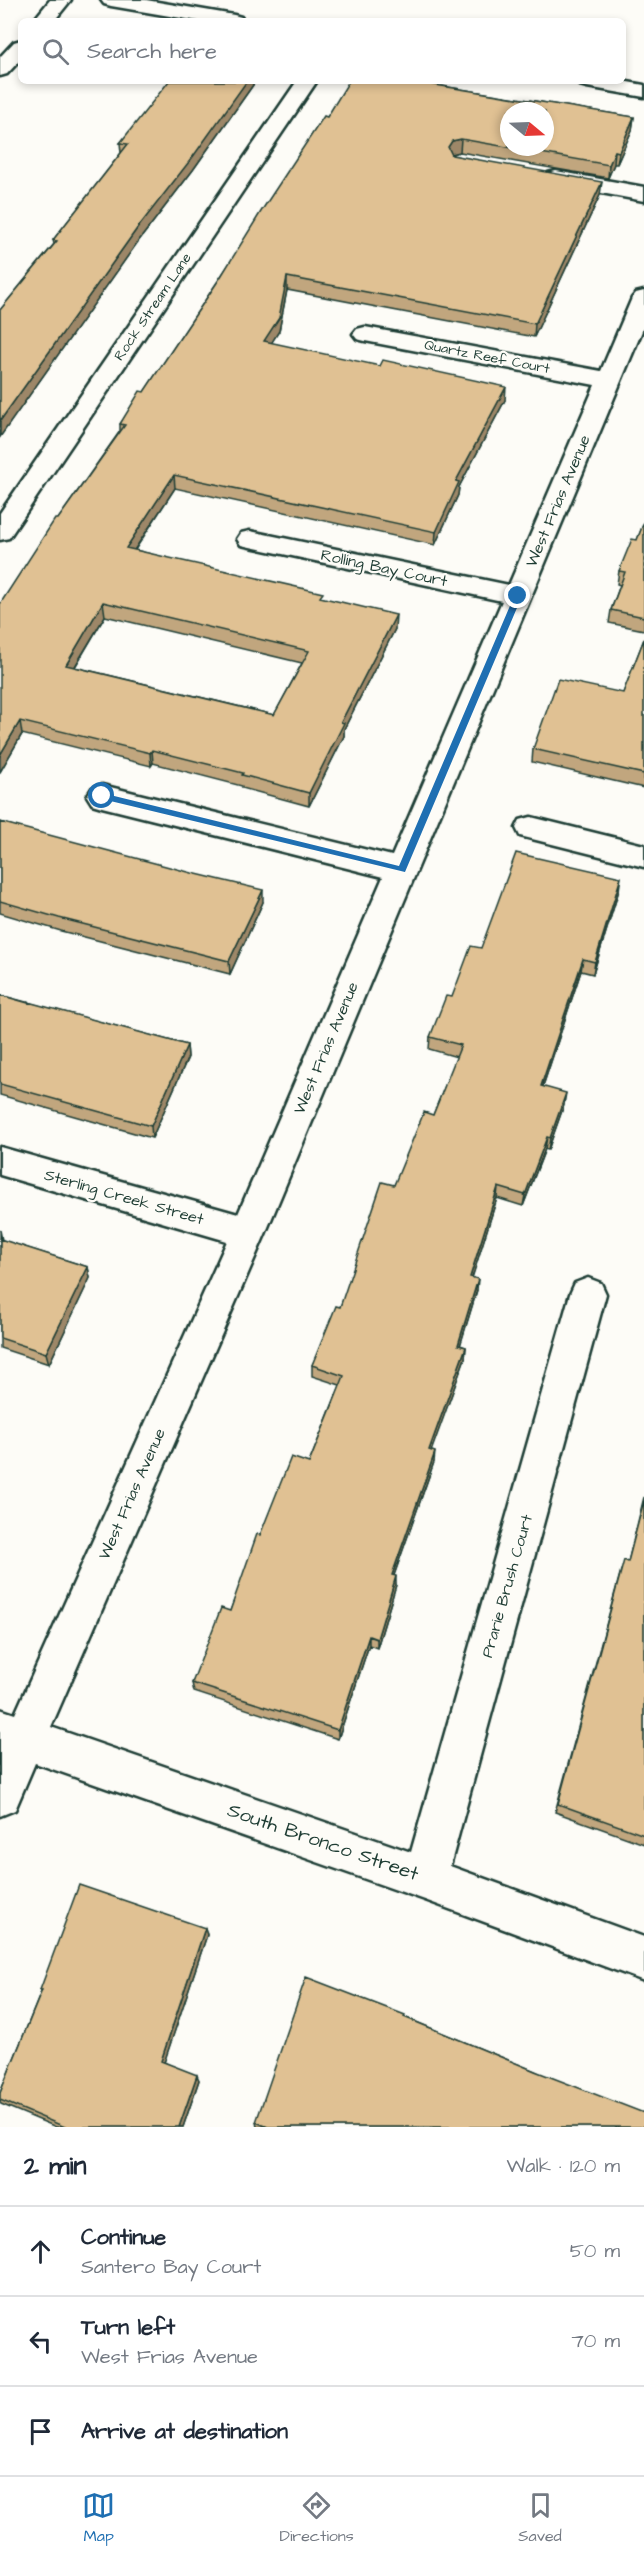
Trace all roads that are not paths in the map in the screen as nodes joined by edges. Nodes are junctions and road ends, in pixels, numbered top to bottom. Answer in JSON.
{"nodes":[{"id":1,"x":61,"y":0,"type":"edge"},
{"id":2,"x":111,"y":0,"type":"edge"},
{"id":3,"x":46,"y":18,"type":"edge"},
{"id":4,"x":216,"y":18,"type":"edge"},
{"id":5,"x":18,"y":49,"type":"edge"},
{"id":6,"x":0,"y":70,"type":"edge"},
{"id":7,"x":305,"y":84,"type":"edge"},
{"id":8,"x":604,"y":84,"type":"edge"},
{"id":9,"x":644,"y":91,"type":"edge"},
{"id":10,"x":540,"y":175,"type":"edge"},
{"id":11,"x":644,"y":194,"type":"edge"},
{"id":12,"x":644,"y":298,"type":"edge"},
{"id":13,"x":365,"y":334,"type":"dead end"},
{"id":14,"x":609,"y":380,"type":"junction"},
{"id":15,"x":0,"y":532,"type":"edge"},
{"id":16,"x":250,"y":539,"type":"dead end"},
{"id":17,"x":518,"y":596,"type":"junction"},
{"id":18,"x":102,"y":796,"type":"dead end"},
{"id":19,"x":531,"y":828,"type":"dead end"},
{"id":20,"x":644,"y":855,"type":"edge"},
{"id":21,"x":402,"y":870,"type":"junction"},
{"id":22,"x":0,"y":1161,"type":"edge"},
{"id":23,"x":248,"y":1232,"type":"junction"},
{"id":24,"x":588,"y":1294,"type":"dead end"},
{"id":25,"x":12,"y":1734,"type":"edge"},
{"id":26,"x":0,"y":1794,"type":"edge"},
{"id":27,"x":425,"y":1878,"type":"junction"},
{"id":28,"x":644,"y":1959,"type":"edge"}],
"edges":[{"from":1,"to":3,"type":"street"},
{"from":2,"to":4,"type":"street"},
{"from":5,"to":6,"type":"street"},
{"from":7,"to":15,"type":"street","name":"Rock Stream Lane"},
{"from":8,"to":9,"type":"street"},
{"from":10,"to":11,"type":"street"},
{"from":12,"to":14,"type":"street","name":"West Frias Avenue"},
{"from":13,"to":14,"type":"street","name":"Quartz Reef Court"},
{"from":14,"to":17,"type":"street","name":"West Frias Avenue"},
{"from":16,"to":17,"type":"street","name":"Rolling Bay Court"},
{"from":17,"to":21,"type":"street","name":"West Frias Avenue"},
{"from":18,"to":21,"type":"street"},
{"from":19,"to":20,"type":"street"},
{"from":21,"to":23,"type":"street","name":"West Frias Avenue"},
{"from":22,"to":23,"type":"street","name":"Sterling Creek Street"},
{"from":23,"to":25,"type":"street","name":"West Frias Avenue"},
{"from":24,"to":27,"type":"street","name":"Prarie Brush Court"},
{"from":25,"to":26,"type":"street","name":"West Frias Avenue"},
{"from":25,"to":27,"type":"street","name":"South Bronco Street"},
{"from":27,"to":28,"type":"street","name":"South Bronco Street"}]}
